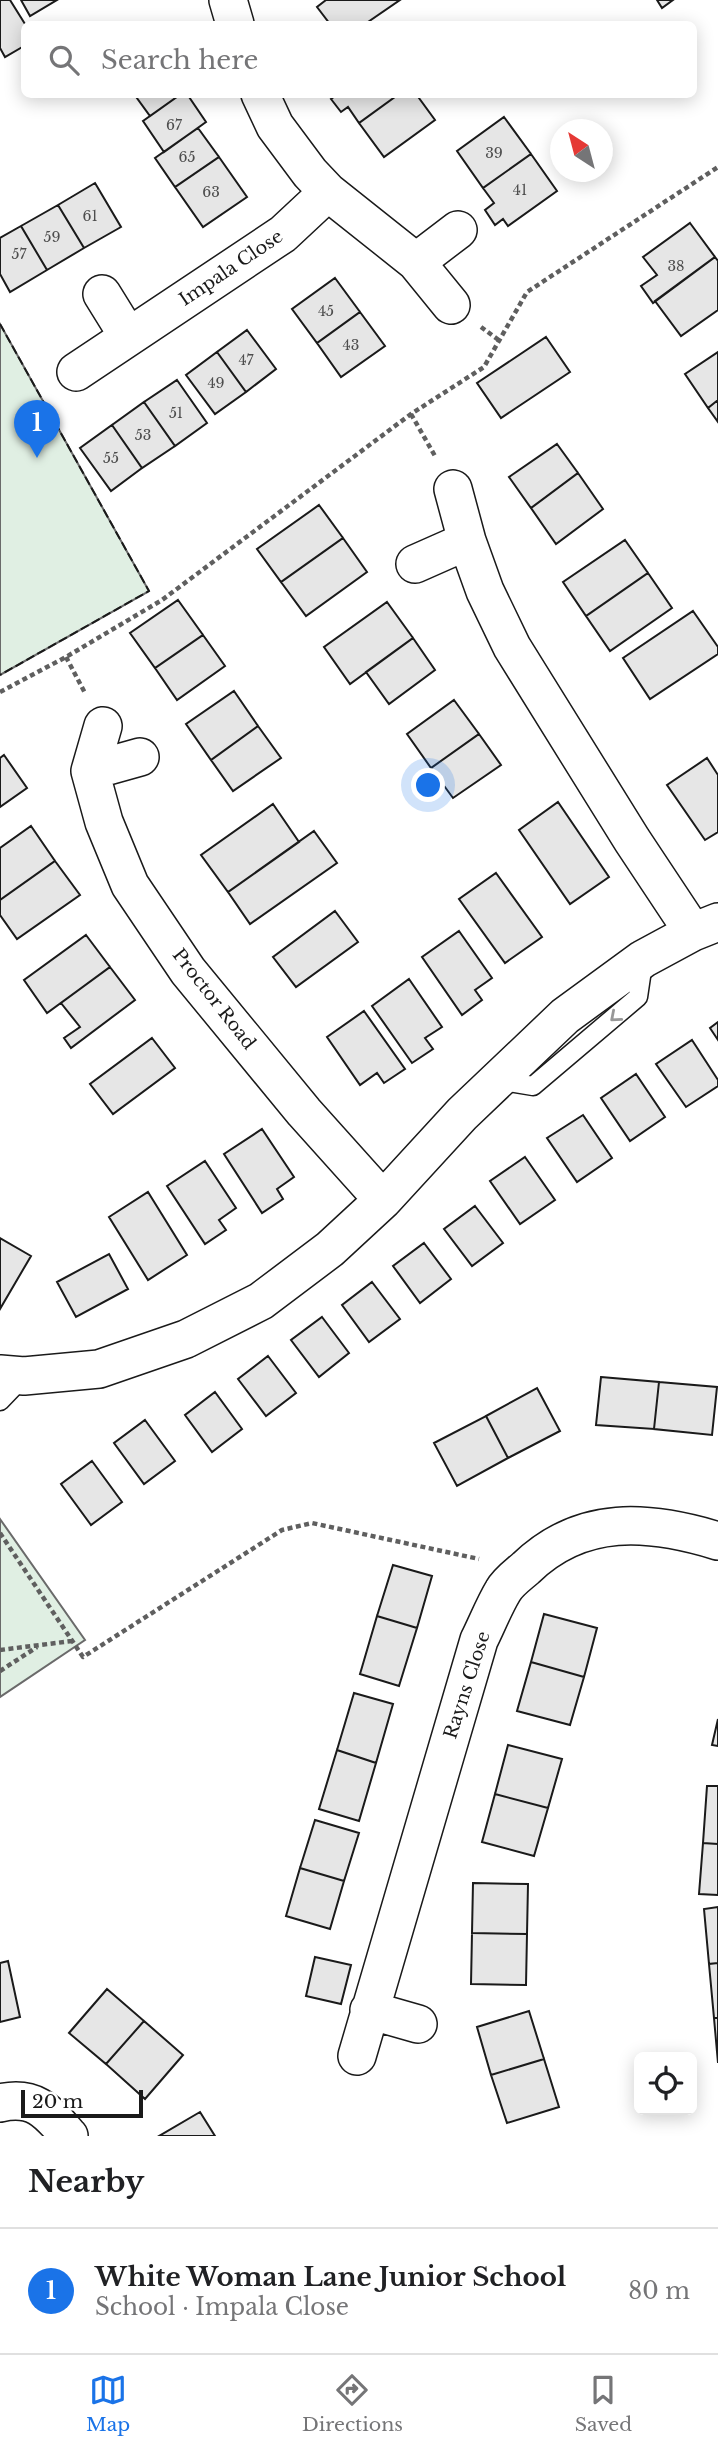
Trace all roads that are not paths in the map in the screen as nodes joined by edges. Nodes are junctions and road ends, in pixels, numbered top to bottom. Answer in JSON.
{"nodes":[{"id":1,"x":229,"y":0,"type":"edge"},
{"id":2,"x":234,"y":21,"type":"edge"},
{"id":3,"x":262,"y":98,"type":"edge"},
{"id":4,"x":328,"y":192,"type":"junction"},
{"id":5,"x":458,"y":230,"type":"dead end"},
{"id":6,"x":416,"y":262,"type":"junction"},
{"id":7,"x":102,"y":294,"type":"dead end"},
{"id":8,"x":451,"y":305,"type":"dead end"},
{"id":9,"x":128,"y":336,"type":"junction"},
{"id":10,"x":76,"y":372,"type":"dead end"},
{"id":11,"x":453,"y":489,"type":"road end"},
{"id":12,"x":467,"y":541,"type":"junction"},
{"id":13,"x":415,"y":564,"type":"dead end"},
{"id":14,"x":103,"y":726,"type":"dead end"},
{"id":15,"x":140,"y":757,"type":"dead end"},
{"id":16,"x":90,"y":771,"type":"junction"},
{"id":17,"x":705,"y":927,"type":"edge"},
{"id":18,"x":383,"y":1200,"type":"junction"},
{"id":19,"x":8,"y":1384,"type":"edge"},
{"id":20,"x":718,"y":1541,"type":"edge"},
{"id":21,"x":369,"y":2010,"type":"junction"},
{"id":22,"x":418,"y":2024,"type":"dead end"},
{"id":23,"x":357,"y":2056,"type":"dead end"},
{"id":24,"x":0,"y":2103,"type":"edge"},
{"id":25,"x":69,"y":2136,"type":"edge"}],
"edges":[{"from":1,"to":2,"type":"street"},
{"from":3,"to":4,"type":"street"},
{"from":4,"to":6,"type":"street"},
{"from":4,"to":9,"type":"street","name":"Impala Close"},
{"from":5,"to":6,"type":"street"},
{"from":6,"to":8,"type":"street"},
{"from":7,"to":9,"type":"street"},
{"from":9,"to":10,"type":"street","name":"Impala Close"},
{"from":11,"to":12,"type":"street"},
{"from":12,"to":13,"type":"street"},
{"from":12,"to":17,"type":"street"},
{"from":14,"to":16,"type":"street"},
{"from":15,"to":16,"type":"street"},
{"from":16,"to":18,"type":"street","name":"Proctor Road"},
{"from":17,"to":18,"type":"street"},
{"from":18,"to":19,"type":"street"},
{"from":20,"to":21,"type":"street","name":"Rayns Close"},
{"from":21,"to":22,"type":"street"},
{"from":21,"to":23,"type":"street","name":"Rayns Close"},
{"from":24,"to":25,"type":"street"}]}
